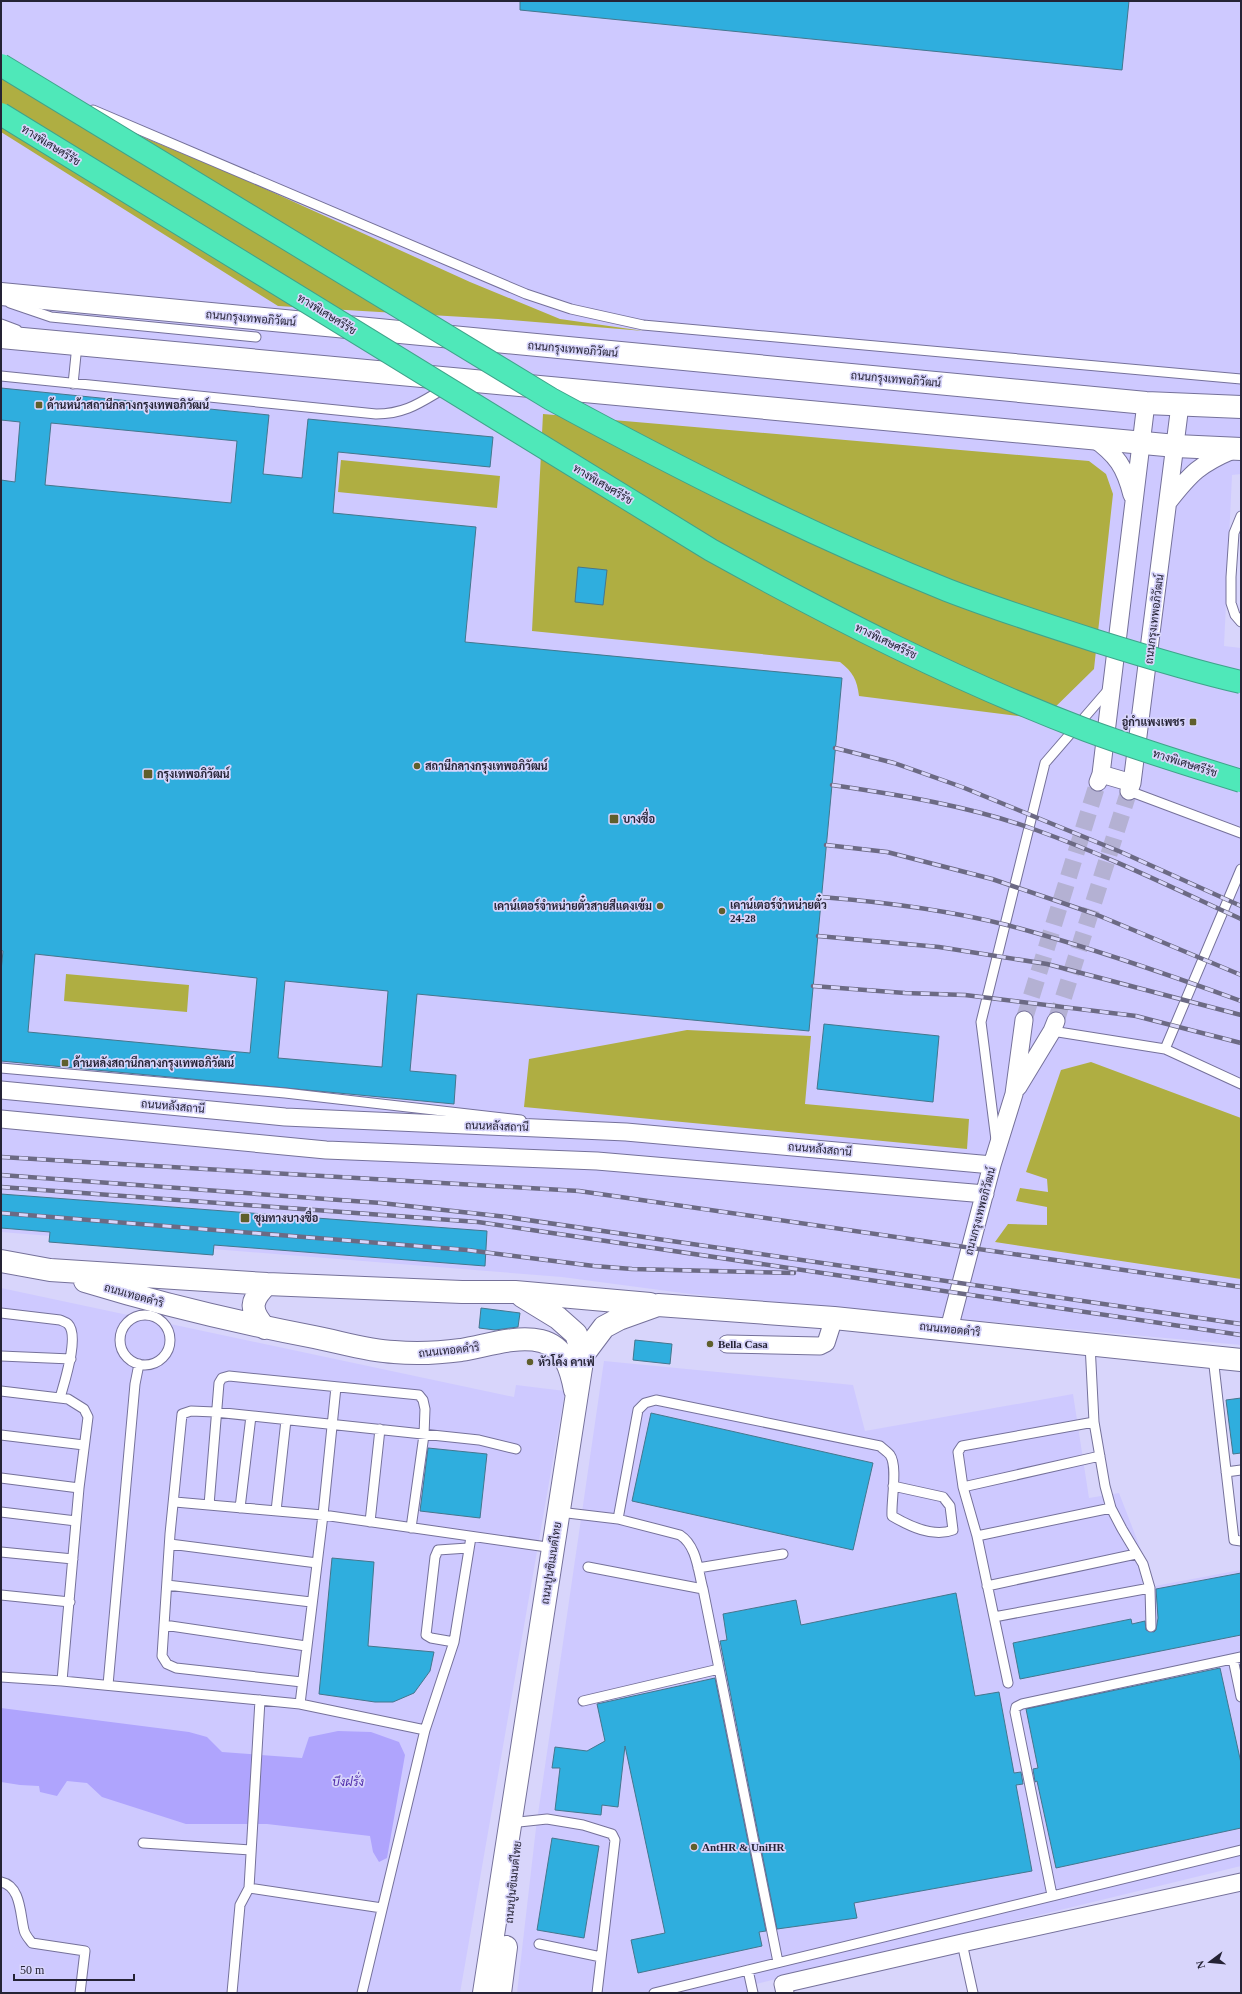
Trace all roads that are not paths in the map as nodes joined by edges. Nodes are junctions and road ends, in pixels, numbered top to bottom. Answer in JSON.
{"nodes":[{"id":1,"x":1,"y":65,"type":"edge"},
{"id":2,"x":1,"y":71,"type":"edge"},
{"id":3,"x":1,"y":114,"type":"edge"},
{"id":4,"x":1,"y":286,"type":"edge"},
{"id":5,"x":1,"y":294,"type":"edge"},
{"id":6,"x":27,"y":297,"type":"junction"},
{"id":7,"x":1,"y":300,"type":"edge"},
{"id":8,"x":1,"y":324,"type":"edge"},
{"id":9,"x":1,"y":337,"type":"edge"},
{"id":10,"x":256,"y":337,"type":"dead end"},
{"id":11,"x":46,"y":341,"type":"junction"},
{"id":12,"x":77,"y":345,"type":"junction"},
{"id":13,"x":1,"y":376,"type":"edge"},
{"id":14,"x":459,"y":379,"type":"junction"},
{"id":15,"x":1241,"y":379,"type":"edge"},
{"id":16,"x":73,"y":384,"type":"junction"},
{"id":17,"x":1146,"y":403,"type":"junction"},
{"id":18,"x":1180,"y":405,"type":"junction"},
{"id":19,"x":1241,"y":407,"type":"edge"},
{"id":20,"x":1094,"y":438,"type":"junction"},
{"id":21,"x":1141,"y":442,"type":"junction"},
{"id":22,"x":1176,"y":446,"type":"junction"},
{"id":23,"x":1238,"y":449,"type":"edge"},
{"id":24,"x":1134,"y":501,"type":"junction"},
{"id":25,"x":1169,"y":501,"type":"junction"},
{"id":26,"x":1241,"y":516,"type":"edge"},
{"id":27,"x":1241,"y":622,"type":"edge"},
{"id":28,"x":1241,"y":682,"type":"edge"},
{"id":29,"x":1111,"y":687,"type":"junction"},
{"id":30,"x":1241,"y":781,"type":"edge"},
{"id":31,"x":1131,"y":787,"type":"junction"},
{"id":32,"x":1241,"y":833,"type":"edge"},
{"id":33,"x":1241,"y":869,"type":"edge"},
{"id":34,"x":1024,"y":1020,"type":"tunnel mouth"},
{"id":35,"x":1054,"y":1026,"type":"joint"},
{"id":36,"x":1165,"y":1049,"type":"junction"},
{"id":37,"x":1,"y":1068,"type":"edge"},
{"id":38,"x":1241,"y":1084,"type":"edge"},
{"id":39,"x":1,"y":1090,"type":"edge"},
{"id":40,"x":1014,"y":1094,"type":"junction"},
{"id":41,"x":1,"y":1119,"type":"edge"},
{"id":42,"x":626,"y":1132,"type":"junction"},
{"id":43,"x":998,"y":1149,"type":"junction"},
{"id":44,"x":992,"y":1165,"type":"junction"},
{"id":45,"x":984,"y":1194,"type":"junction"},
{"id":46,"x":1,"y":1261,"type":"edge"},
{"id":47,"x":50,"y":1270,"type":"junction"},
{"id":48,"x":267,"y":1284,"type":"junction"},
{"id":49,"x":515,"y":1292,"type":"junction"},
{"id":50,"x":658,"y":1305,"type":"junction"},
{"id":51,"x":153,"y":1309,"type":"junction"},
{"id":52,"x":1,"y":1313,"type":"edge"},
{"id":53,"x":834,"y":1318,"type":"junction"},
{"id":54,"x":265,"y":1328,"type":"junction"},
{"id":55,"x":948,"y":1329,"type":"junction"},
{"id":56,"x":1090,"y":1343,"type":"junction"},
{"id":57,"x":728,"y":1344,"type":"dead end"},
{"id":58,"x":583,"y":1355,"type":"junction"},
{"id":59,"x":1,"y":1356,"type":"edge"},
{"id":60,"x":1213,"y":1357,"type":"junction"},
{"id":61,"x":71,"y":1359,"type":"junction"},
{"id":62,"x":1241,"y":1360,"type":"edge"},
{"id":63,"x":139,"y":1364,"type":"junction"},
{"id":64,"x":336,"y":1387,"type":"junction"},
{"id":65,"x":1,"y":1391,"type":"edge"},
{"id":66,"x":576,"y":1395,"type":"junction"},
{"id":67,"x":60,"y":1398,"type":"junction"},
{"id":68,"x":215,"y":1412,"type":"junction"},
{"id":69,"x":251,"y":1416,"type":"junction"},
{"id":70,"x":286,"y":1420,"type":"junction"},
{"id":71,"x":1094,"y":1422,"type":"junction"},
{"id":72,"x":332,"y":1425,"type":"junction"},
{"id":73,"x":380,"y":1429,"type":"junction"},
{"id":74,"x":424,"y":1435,"type":"junction"},
{"id":75,"x":1,"y":1436,"type":"edge"},
{"id":76,"x":84,"y":1445,"type":"junction"},
{"id":77,"x":516,"y":1449,"type":"dead end"},
{"id":78,"x":1100,"y":1456,"type":"junction"},
{"id":79,"x":1241,"y":1470,"type":"edge"},
{"id":80,"x":1226,"y":1472,"type":"junction"},
{"id":81,"x":1,"y":1478,"type":"edge"},
{"id":82,"x":893,"y":1486,"type":"junction"},
{"id":83,"x":963,"y":1487,"type":"junction"},
{"id":84,"x":79,"y":1488,"type":"junction"},
{"id":85,"x":175,"y":1502,"type":"junction"},
{"id":86,"x":209,"y":1505,"type":"junction"},
{"id":87,"x":240,"y":1508,"type":"junction"},
{"id":88,"x":1111,"y":1508,"type":"junction"},
{"id":89,"x":276,"y":1511,"type":"junction"},
{"id":90,"x":1,"y":1512,"type":"edge"},
{"id":91,"x":559,"y":1512,"type":"junction"},
{"id":92,"x":323,"y":1515,"type":"junction"},
{"id":93,"x":618,"y":1519,"type":"junction"},
{"id":94,"x":76,"y":1521,"type":"junction"},
{"id":95,"x":370,"y":1522,"type":"junction"},
{"id":96,"x":411,"y":1528,"type":"junction"},
{"id":97,"x":977,"y":1536,"type":"junction"},
{"id":98,"x":471,"y":1537,"type":"junction"},
{"id":99,"x":1241,"y":1541,"type":"edge"},
{"id":100,"x":170,"y":1544,"type":"junction"},
{"id":101,"x":468,"y":1548,"type":"junction"},
{"id":102,"x":554,"y":1548,"type":"junction"},
{"id":103,"x":1,"y":1552,"type":"edge"},
{"id":104,"x":783,"y":1554,"type":"dead end"},
{"id":105,"x":1136,"y":1554,"type":"junction"},
{"id":106,"x":73,"y":1559,"type":"junction"},
{"id":107,"x":316,"y":1563,"type":"junction"},
{"id":108,"x":588,"y":1567,"type":"dead end"},
{"id":109,"x":698,"y":1568,"type":"junction"},
{"id":110,"x":167,"y":1585,"type":"junction"},
{"id":111,"x":987,"y":1586,"type":"junction"},
{"id":112,"x":1150,"y":1588,"type":"junction"},
{"id":113,"x":702,"y":1590,"type":"junction"},
{"id":114,"x":1,"y":1595,"type":"edge"},
{"id":115,"x":70,"y":1602,"type":"junction"},
{"id":116,"x":311,"y":1602,"type":"junction"},
{"id":117,"x":994,"y":1618,"type":"junction"},
{"id":118,"x":164,"y":1625,"type":"junction"},
{"id":119,"x":1151,"y":1627,"type":"dead end"},
{"id":120,"x":454,"y":1642,"type":"junction"},
{"id":121,"x":306,"y":1646,"type":"junction"},
{"id":122,"x":1237,"y":1658,"type":"edge"},
{"id":123,"x":719,"y":1669,"type":"junction"},
{"id":124,"x":1,"y":1677,"type":"edge"},
{"id":125,"x":62,"y":1681,"type":"junction"},
{"id":126,"x":302,"y":1682,"type":"junction"},
{"id":127,"x":1008,"y":1683,"type":"dead end"},
{"id":128,"x":108,"y":1685,"type":"junction"},
{"id":129,"x":1241,"y":1697,"type":"edge"},
{"id":130,"x":260,"y":1700,"type":"junction"},
{"id":131,"x":583,"y":1701,"type":"dead end"},
{"id":132,"x":300,"y":1704,"type":"junction"},
{"id":133,"x":425,"y":1730,"type":"junction"},
{"id":134,"x":518,"y":1776,"type":"junction"},
{"id":135,"x":519,"y":1822,"type":"junction"},
{"id":136,"x":143,"y":1844,"type":"dead end"},
{"id":137,"x":251,"y":1850,"type":"junction"},
{"id":138,"x":1241,"y":1850,"type":"edge"},
{"id":139,"x":1,"y":1882,"type":"edge"},
{"id":140,"x":1241,"y":1882,"type":"edge"},
{"id":141,"x":249,"y":1888,"type":"junction"},
{"id":142,"x":1052,"y":1895,"type":"junction"},
{"id":143,"x":382,"y":1908,"type":"junction"},
{"id":144,"x":962,"y":1943,"type":"junction"},
{"id":145,"x":539,"y":1944,"type":"dead end"},
{"id":146,"x":600,"y":1957,"type":"junction"},
{"id":147,"x":778,"y":1962,"type":"junction"},
{"id":148,"x":748,"y":1970,"type":"junction"},
{"id":149,"x":80,"y":1993,"type":"edge"},
{"id":150,"x":232,"y":1993,"type":"edge"},
{"id":151,"x":362,"y":1993,"type":"edge"},
{"id":152,"x":473,"y":1993,"type":"edge"},
{"id":153,"x":484,"y":1993,"type":"edge"},
{"id":154,"x":500,"y":1993,"type":"edge"},
{"id":155,"x":597,"y":1993,"type":"edge"},
{"id":156,"x":654,"y":1993,"type":"edge"},
{"id":157,"x":753,"y":1993,"type":"edge"},
{"id":158,"x":785,"y":1993,"type":"edge"},
{"id":159,"x":973,"y":1993,"type":"edge"}],
"edges":[{"from":1,"to":28,"type":"highway","bridge":true},
{"from":2,"to":15,"type":"lane"},
{"from":3,"to":30,"type":"highway","name":"ทางพิเศษศรีรัช","bridge":true},
{"from":4,"to":6,"type":"lane"},
{"from":5,"to":6,"type":"street","name":"ถนนกรุงเทพอภิวัฒน์"},
{"from":6,"to":17,"type":"street","name":"ถนนกรุงเทพอภิวัฒน์"},
{"from":7,"to":10,"type":"lane"},
{"from":8,"to":11,"type":"lane"},
{"from":9,"to":11,"type":"street"},
{"from":11,"to":12,"type":"street"},
{"from":12,"to":14,"type":"street"},
{"from":12,"to":16,"type":"lane"},
{"from":13,"to":16,"type":"lane"},
{"from":14,"to":16,"type":"lane"},
{"from":14,"to":20,"type":"street"},
{"from":17,"to":18,"type":"street","name":"ถนนกรุงเทพอภิวัฒน์"},
{"from":17,"to":21,"type":"street"},
{"from":18,"to":19,"type":"street","name":"ถนนกรุงเทพอภิวัฒน์"},
{"from":18,"to":22,"type":"street","name":"ถนนกรุงเทพอภิวัฒน์"},
{"from":20,"to":21,"type":"street"},
{"from":20,"to":24,"type":"street"},
{"from":21,"to":22,"type":"street"},
{"from":21,"to":24,"type":"street"},
{"from":22,"to":23,"type":"street"},
{"from":22,"to":25,"type":"street","name":"ถนนกรุงเทพอภิวัฒน์"},
{"from":23,"to":25,"type":"street"},
{"from":24,"to":29,"type":"street"},
{"from":25,"to":31,"type":"street","name":"ถนนกรุงเทพอภิวัฒน์"},
{"from":26,"to":27,"type":"lane"},
{"from":29,"to":31,"type":"street"},
{"from":29,"to":43,"type":"lane"},
{"from":31,"to":32,"type":"lane"},
{"from":33,"to":36,"type":"lane"},
{"from":34,"to":40,"type":"street","name":"ถนนกรุงเทพอภิวัฒน์"},
{"from":35,"to":36,"type":"lane"},
{"from":35,"to":40,"type":"street","name":"ถนนกรุงเทพอภิวัฒน์"},
{"from":36,"to":38,"type":"lane"},
{"from":37,"to":42,"type":"lane"},
{"from":39,"to":42,"type":"street","name":"ถนนหลังสถานี"},
{"from":40,"to":43,"type":"street","name":"ถนนกรุงเทพอภิวัฒน์"},
{"from":41,"to":45,"type":"street"},
{"from":42,"to":44,"type":"street","name":"ถนนหลังสถานี"},
{"from":43,"to":44,"type":"street","name":"ถนนกรุงเทพอภิวัฒน์"},
{"from":44,"to":45,"type":"street","name":"ถนนกรุงเทพอภิวัฒน์"},
{"from":45,"to":55,"type":"street","name":"ถนนกรุงเทพอภิวัฒน์"},
{"from":46,"to":47,"type":"street","name":"ถนนเทอดดำริ"},
{"from":47,"to":48,"type":"street","name":"ถนนเทอดดำริ"},
{"from":47,"to":51,"type":"street","name":"ถนนเทอดดำริ"},
{"from":48,"to":49,"type":"street","name":"ถนนเทอดดำริ"},
{"from":48,"to":54,"type":"street"},
{"from":49,"to":50,"type":"street","name":"ถนนเทอดดำริ"},
{"from":49,"to":58,"type":"street"},
{"from":50,"to":53,"type":"street","name":"ถนนเทอดดำริ"},
{"from":50,"to":58,"type":"street","name":"ถนนเทอดดำริ"},
{"from":51,"to":54,"type":"street","name":"ถนนเทอดดำริ"},
{"from":51,"to":63,"type":"lane"},
{"from":51,"to":63,"type":"lane"},
{"from":52,"to":61,"type":"lane"},
{"from":53,"to":55,"type":"street","name":"ถนนเทอดดำริ"},
{"from":53,"to":57,"type":"street"},
{"from":54,"to":66,"type":"street","name":"ถนนเทอดดำริ"},
{"from":55,"to":56,"type":"street","name":"ถนนเทอดดำริ"},
{"from":56,"to":60,"type":"street","name":"ถนนเทอดดำริ"},
{"from":56,"to":71,"type":"lane"},
{"from":58,"to":66,"type":"street","name":"ถนนปูนซิเมนต์ไทย"},
{"from":59,"to":61,"type":"lane"},
{"from":60,"to":62,"type":"street","name":"ถนนเทอดดำริ"},
{"from":60,"to":80,"type":"lane"},
{"from":61,"to":67,"type":"lane"},
{"from":63,"to":128,"type":"lane"},
{"from":64,"to":68,"type":"lane"},
{"from":64,"to":72,"type":"lane"},
{"from":64,"to":74,"type":"lane"},
{"from":65,"to":67,"type":"lane"},
{"from":66,"to":91,"type":"street","name":"ถนนปูนซิเมนต์ไทย"},
{"from":67,"to":76,"type":"lane"},
{"from":68,"to":69,"type":"lane"},
{"from":68,"to":85,"type":"lane"},
{"from":68,"to":86,"type":"lane"},
{"from":69,"to":70,"type":"lane"},
{"from":69,"to":87,"type":"lane"},
{"from":70,"to":72,"type":"lane"},
{"from":70,"to":89,"type":"lane"},
{"from":71,"to":78,"type":"lane"},
{"from":71,"to":83,"type":"lane"},
{"from":72,"to":73,"type":"lane"},
{"from":72,"to":92,"type":"lane"},
{"from":73,"to":74,"type":"lane"},
{"from":73,"to":95,"type":"lane"},
{"from":74,"to":77,"type":"lane"},
{"from":74,"to":96,"type":"lane"},
{"from":75,"to":76,"type":"lane"},
{"from":76,"to":84,"type":"lane"},
{"from":78,"to":83,"type":"lane"},
{"from":78,"to":88,"type":"lane"},
{"from":79,"to":80,"type":"lane"},
{"from":80,"to":99,"type":"lane"},
{"from":81,"to":84,"type":"lane"},
{"from":82,"to":82,"type":"lane"},
{"from":82,"to":93,"type":"lane"},
{"from":83,"to":97,"type":"lane"},
{"from":84,"to":94,"type":"lane"},
{"from":85,"to":86,"type":"lane"},
{"from":85,"to":100,"type":"lane"},
{"from":86,"to":87,"type":"lane"},
{"from":87,"to":89,"type":"lane"},
{"from":88,"to":97,"type":"lane"},
{"from":88,"to":105,"type":"lane"},
{"from":89,"to":92,"type":"lane"},
{"from":90,"to":94,"type":"lane"},
{"from":91,"to":93,"type":"lane"},
{"from":91,"to":102,"type":"street","name":"ถนนปูนซิเมนต์ไทย"},
{"from":92,"to":95,"type":"lane"},
{"from":92,"to":107,"type":"lane"},
{"from":93,"to":109,"type":"lane"},
{"from":94,"to":106,"type":"lane"},
{"from":95,"to":96,"type":"lane"},
{"from":96,"to":98,"type":"lane"},
{"from":97,"to":111,"type":"lane"},
{"from":98,"to":101,"type":"lane"},
{"from":98,"to":102,"type":"lane"},
{"from":100,"to":107,"type":"lane"},
{"from":100,"to":110,"type":"lane"},
{"from":101,"to":120,"type":"lane"},
{"from":101,"to":120,"type":"lane"},
{"from":102,"to":134,"type":"street","name":"ถนนปูนซิเมนต์ไทย"},
{"from":103,"to":106,"type":"lane"},
{"from":104,"to":109,"type":"lane"},
{"from":105,"to":111,"type":"lane"},
{"from":105,"to":112,"type":"lane"},
{"from":106,"to":115,"type":"lane"},
{"from":107,"to":116,"type":"lane"},
{"from":108,"to":113,"type":"lane"},
{"from":109,"to":113,"type":"lane"},
{"from":110,"to":116,"type":"lane"},
{"from":110,"to":118,"type":"lane"},
{"from":111,"to":117,"type":"lane"},
{"from":112,"to":117,"type":"lane"},
{"from":112,"to":119,"type":"lane"},
{"from":113,"to":123,"type":"lane"},
{"from":114,"to":115,"type":"lane"},
{"from":115,"to":125,"type":"lane"},
{"from":116,"to":121,"type":"lane"},
{"from":117,"to":127,"type":"lane"},
{"from":118,"to":121,"type":"lane"},
{"from":118,"to":126,"type":"lane"},
{"from":120,"to":133,"type":"lane"},
{"from":121,"to":126,"type":"lane"},
{"from":122,"to":129,"type":"lane"},
{"from":122,"to":142,"type":"lane"},
{"from":123,"to":131,"type":"lane"},
{"from":123,"to":147,"type":"lane"},
{"from":124,"to":125,"type":"lane"},
{"from":125,"to":128,"type":"lane"},
{"from":126,"to":132,"type":"lane"},
{"from":128,"to":130,"type":"lane"},
{"from":130,"to":132,"type":"lane"},
{"from":130,"to":137,"type":"lane"},
{"from":132,"to":133,"type":"lane"},
{"from":133,"to":143,"type":"lane"},
{"from":134,"to":135,"type":"street","name":"ถนนปูนซิเมนต์ไทย"},
{"from":134,"to":152,"type":"street","name":"ถนนปูนซิเมนต์ไทย"},
{"from":134,"to":153,"type":"street","name":"ถนนปูนซิเมนต์ไทย"},
{"from":135,"to":146,"type":"lane"},
{"from":135,"to":154,"type":"street","name":"ถนนปูนซิเมนต์ไทย"},
{"from":136,"to":137,"type":"lane"},
{"from":137,"to":141,"type":"lane"},
{"from":138,"to":142,"type":"lane"},
{"from":139,"to":149,"type":"lane"},
{"from":140,"to":144,"type":"street"},
{"from":141,"to":143,"type":"lane"},
{"from":141,"to":150,"type":"lane"},
{"from":142,"to":147,"type":"lane"},
{"from":143,"to":151,"type":"lane"},
{"from":144,"to":158,"type":"street"},
{"from":144,"to":159,"type":"lane"},
{"from":145,"to":146,"type":"lane"},
{"from":146,"to":155,"type":"lane"},
{"from":147,"to":148,"type":"lane"},
{"from":148,"to":156,"type":"lane"},
{"from":148,"to":157,"type":"lane"}]}
